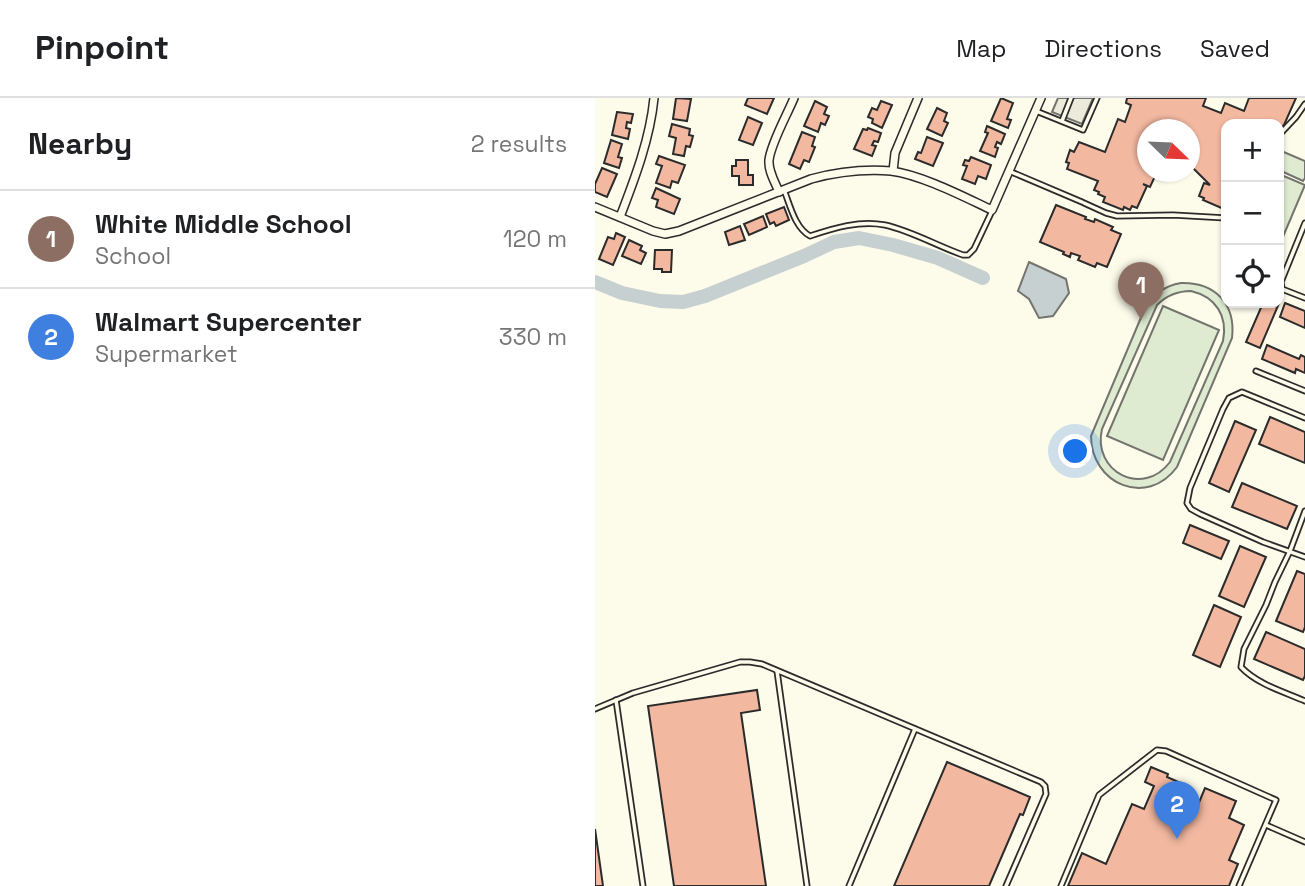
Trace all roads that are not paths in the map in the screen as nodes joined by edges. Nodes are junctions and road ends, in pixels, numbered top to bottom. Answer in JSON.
{"nodes":[{"id":1,"x":654,"y":98,"type":"edge"},
{"id":2,"x":794,"y":98,"type":"edge"},
{"id":3,"x":918,"y":98,"type":"edge"},
{"id":4,"x":1041,"y":98,"type":"edge"},
{"id":5,"x":1072,"y":98,"type":"edge"},
{"id":6,"x":1097,"y":98,"type":"edge"},
{"id":7,"x":1305,"y":104,"type":"edge"},
{"id":8,"x":1036,"y":111,"type":"junction"},
{"id":9,"x":1062,"y":121,"type":"junction"},
{"id":10,"x":1284,"y":130,"type":"edge"},
{"id":11,"x":1009,"y":171,"type":"junction"},
{"id":12,"x":893,"y":172,"type":"junction"},
{"id":13,"x":781,"y":191,"type":"junction"},
{"id":14,"x":595,"y":207,"type":"edge"},
{"id":15,"x":992,"y":210,"type":"junction"},
{"id":16,"x":620,"y":217,"type":"junction"},
{"id":17,"x":1221,"y":218,"type":"edge"},
{"id":18,"x":1305,"y":223,"type":"edge"},
{"id":19,"x":1305,"y":298,"type":"edge"},
{"id":20,"x":1256,"y":371,"type":"dead end"},
{"id":21,"x":1305,"y":391,"type":"edge"},
{"id":22,"x":1305,"y":418,"type":"edge"},
{"id":23,"x":1305,"y":511,"type":"edge"},
{"id":24,"x":1290,"y":551,"type":"junction"},
{"id":25,"x":1305,"y":557,"type":"edge"},
{"id":26,"x":777,"y":671,"type":"junction"},
{"id":27,"x":616,"y":700,"type":"junction"},
{"id":28,"x":1305,"y":701,"type":"edge"},
{"id":29,"x":595,"y":709,"type":"edge"},
{"id":30,"x":915,"y":729,"type":"junction"},
{"id":31,"x":1266,"y":825,"type":"junction"},
{"id":32,"x":1305,"y":842,"type":"edge"},
{"id":33,"x":643,"y":886,"type":"edge"},
{"id":34,"x":807,"y":886,"type":"edge"},
{"id":35,"x":849,"y":886,"type":"edge"},
{"id":36,"x":1006,"y":886,"type":"edge"},
{"id":37,"x":1061,"y":886,"type":"edge"},
{"id":38,"x":1240,"y":886,"type":"edge"}],
"edges":[{"from":1,"to":16,"type":"street"},
{"from":2,"to":13,"type":"street"},
{"from":3,"to":12,"type":"street"},
{"from":4,"to":8,"type":"street"},
{"from":5,"to":9,"type":"lane"},
{"from":6,"to":9,"type":"lane"},
{"from":7,"to":10,"type":"lane"},
{"from":8,"to":9,"type":"lane"},
{"from":8,"to":11,"type":"street"},
{"from":11,"to":15,"type":"street"},
{"from":11,"to":17,"type":"lane"},
{"from":12,"to":13,"type":"street"},
{"from":12,"to":15,"type":"street"},
{"from":13,"to":15,"type":"lane"},
{"from":13,"to":16,"type":"street"},
{"from":14,"to":16,"type":"street"},
{"from":18,"to":19,"type":"lane"},
{"from":20,"to":21,"type":"lane"},
{"from":22,"to":24,"type":"lane"},
{"from":23,"to":24,"type":"lane"},
{"from":24,"to":25,"type":"lane"},
{"from":24,"to":28,"type":"lane"},
{"from":26,"to":27,"type":"lane"},
{"from":26,"to":30,"type":"lane"},
{"from":26,"to":34,"type":"lane"},
{"from":27,"to":29,"type":"lane"},
{"from":27,"to":33,"type":"lane"},
{"from":30,"to":35,"type":"lane"},
{"from":30,"to":36,"type":"lane"},
{"from":31,"to":32,"type":"lane"},
{"from":31,"to":37,"type":"lane"},
{"from":31,"to":38,"type":"lane"}]}
